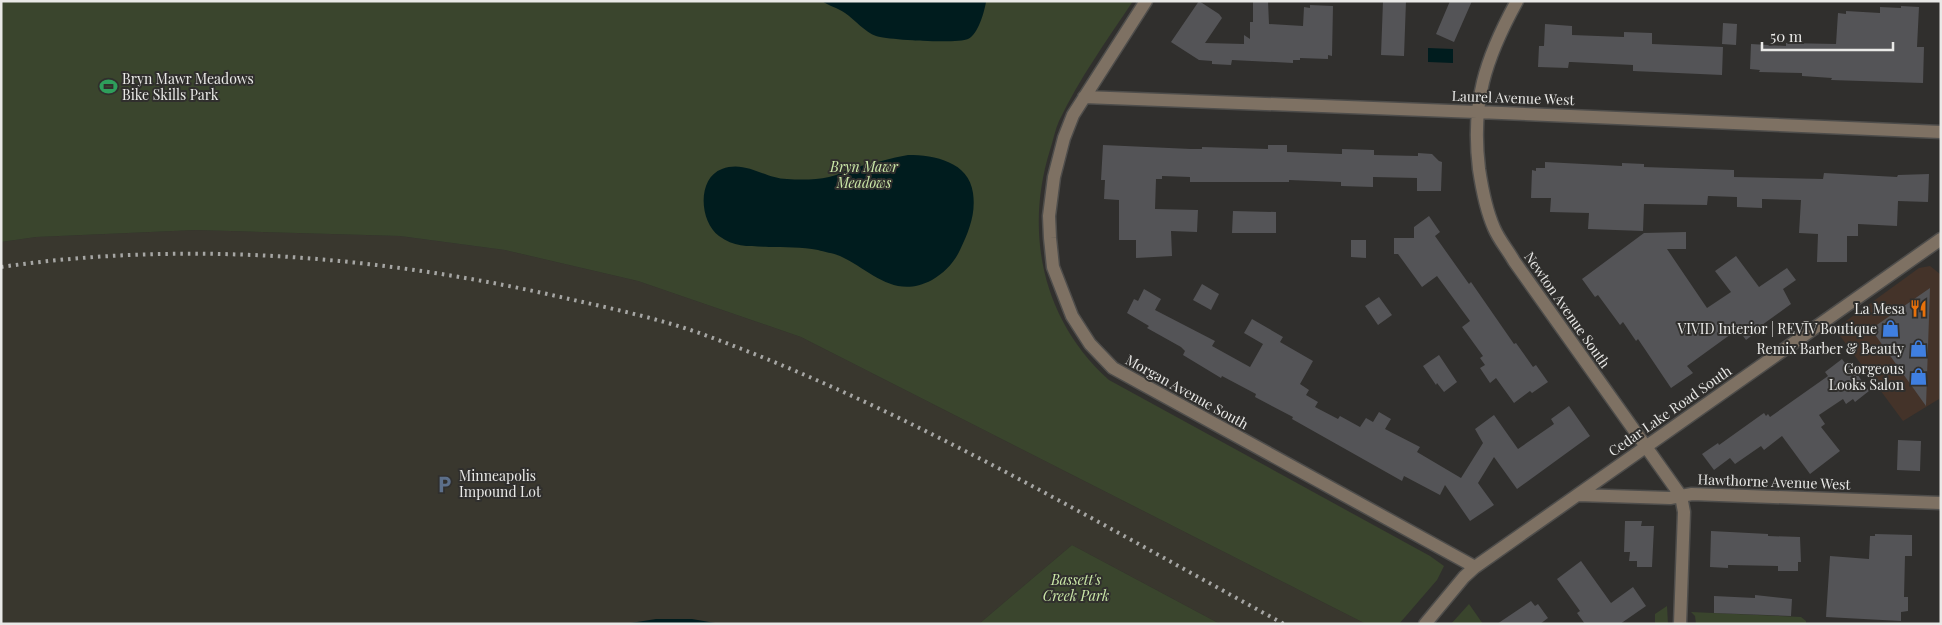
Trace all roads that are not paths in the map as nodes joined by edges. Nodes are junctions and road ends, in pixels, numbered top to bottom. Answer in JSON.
{"nodes":[{"id":1,"x":1146,"y":1,"type":"edge"},
{"id":2,"x":1517,"y":1,"type":"edge"},
{"id":3,"x":1084,"y":97,"type":"junction"},
{"id":4,"x":1478,"y":112,"type":"junction"},
{"id":5,"x":1941,"y":132,"type":"edge"},
{"id":6,"x":1941,"y":239,"type":"edge"},
{"id":7,"x":1646,"y":446,"type":"junction"},
{"id":8,"x":1578,"y":495,"type":"junction"},
{"id":9,"x":1681,"y":496,"type":"junction"},
{"id":10,"x":1941,"y":503,"type":"edge"},
{"id":11,"x":1475,"y":567,"type":"junction"},
{"id":12,"x":1426,"y":622,"type":"edge"},
{"id":13,"x":1680,"y":624,"type":"edge"}],
"edges":[{"from":1,"to":3,"type":"street","name":"Morgan Avenue South"},
{"from":2,"to":4,"type":"street","name":"Newton Avenue South"},
{"from":3,"to":4,"type":"street","name":"Laurel Avenue West"},
{"from":3,"to":11,"type":"street","name":"Morgan Avenue South"},
{"from":4,"to":5,"type":"street","name":"Laurel Avenue West"},
{"from":4,"to":7,"type":"street","name":"Newton Avenue South"},
{"from":6,"to":7,"type":"street","name":"Cedar Lake Road South"},
{"from":7,"to":8,"type":"street","name":"Cedar Lake Road South"},
{"from":7,"to":9,"type":"street","name":"Newton Avenue South"},
{"from":8,"to":9,"type":"street","name":"Hawthorne Avenue West"},
{"from":8,"to":11,"type":"street","name":"Cedar Lake Road South"},
{"from":9,"to":10,"type":"street","name":"Hawthorne Avenue West"},
{"from":9,"to":13,"type":"street","name":"Newton Avenue South"},
{"from":11,"to":12,"type":"street","name":"Cedar Lake Road South"}]}
